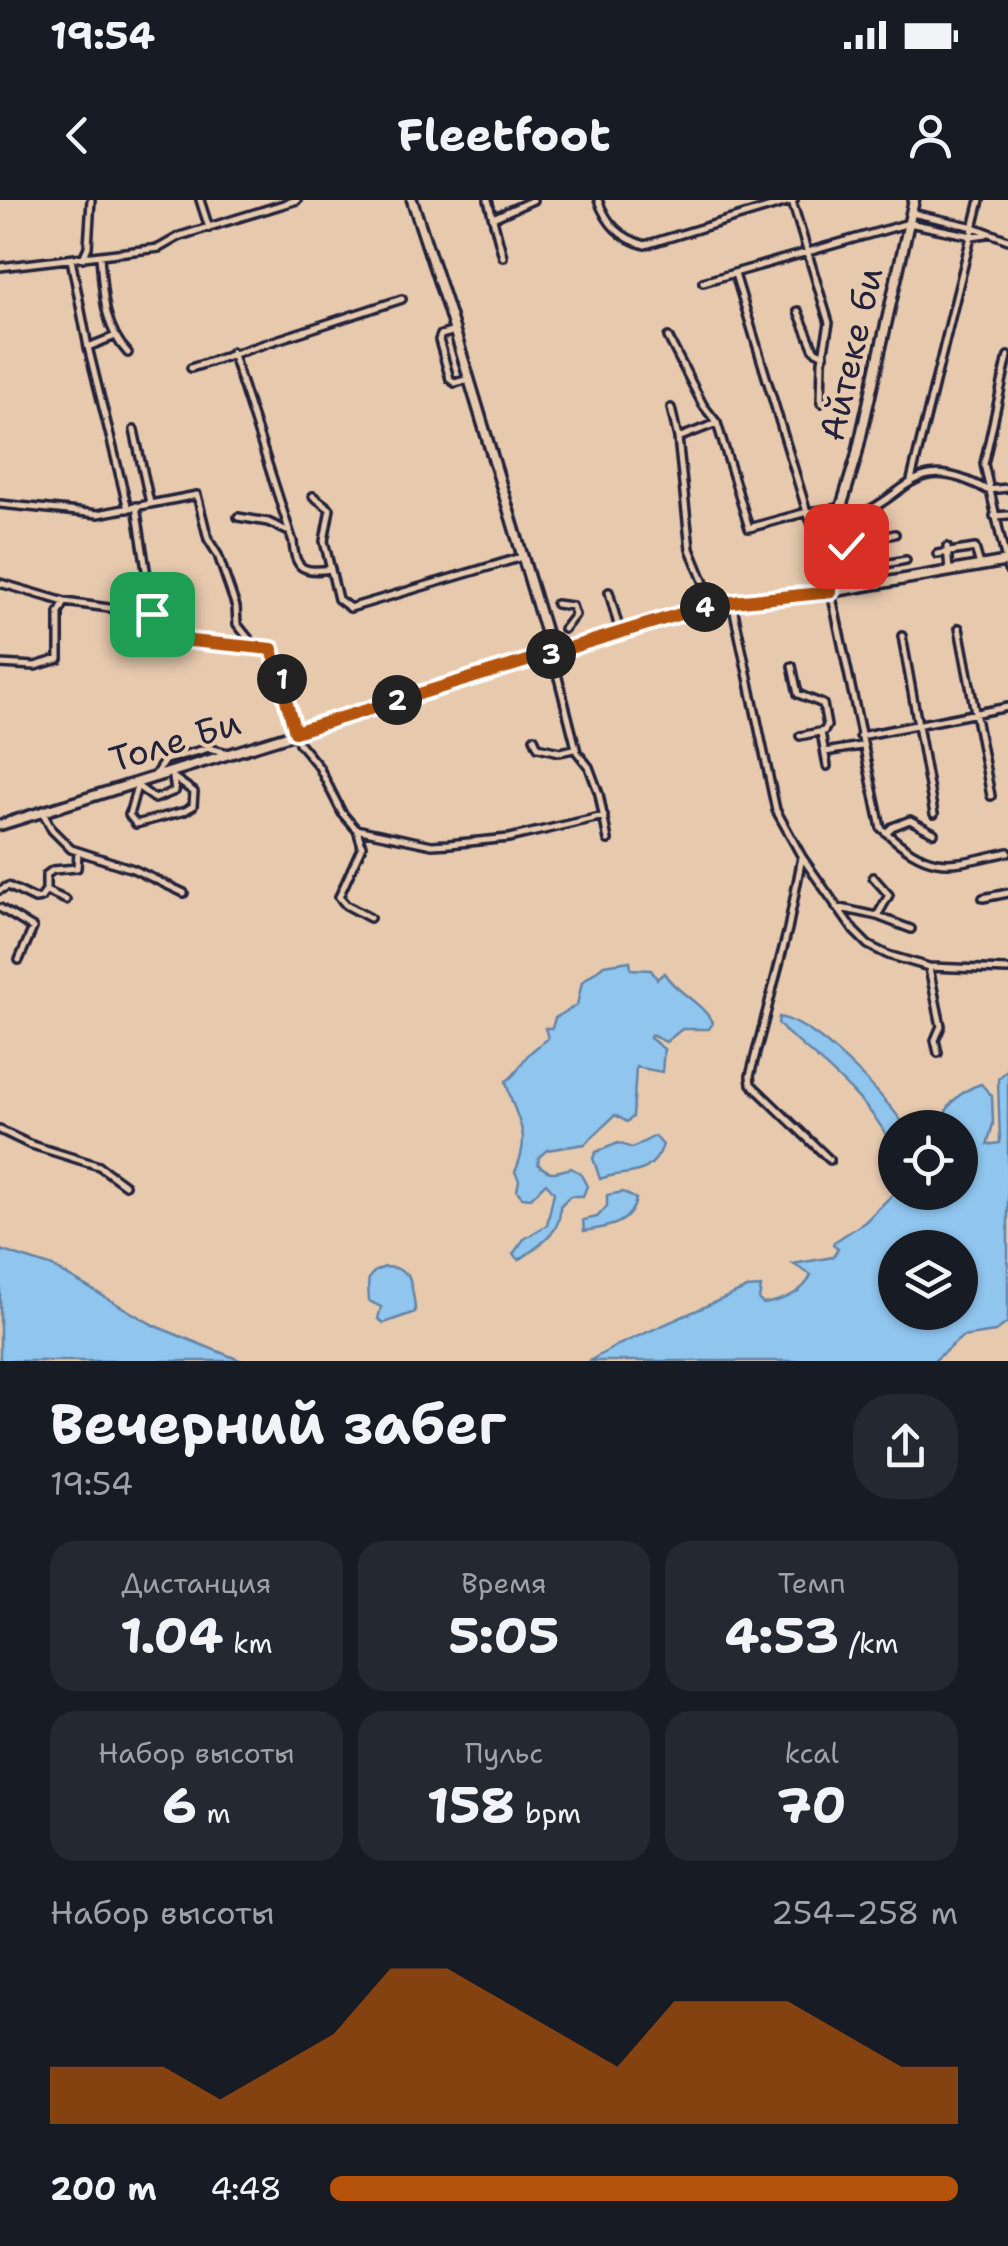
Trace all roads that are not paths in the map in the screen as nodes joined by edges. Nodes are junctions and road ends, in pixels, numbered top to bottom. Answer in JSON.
{"nodes":[{"id":1,"x":91,"y":200,"type":"edge"},
{"id":2,"x":200,"y":200,"type":"edge"},
{"id":3,"x":297,"y":200,"type":"edge"},
{"id":4,"x":412,"y":200,"type":"edge"},
{"id":5,"x":488,"y":200,"type":"edge"},
{"id":6,"x":533,"y":200,"type":"edge"},
{"id":7,"x":598,"y":200,"type":"edge"},
{"id":8,"x":793,"y":200,"type":"edge"},
{"id":9,"x":914,"y":200,"type":"edge"},
{"id":10,"x":980,"y":200,"type":"edge"},
{"id":11,"x":288,"y":202,"type":"edge"},
{"id":12,"x":912,"y":213,"type":"junction"},
{"id":13,"x":493,"y":218,"type":"junction"},
{"id":14,"x":909,"y":223,"type":"junction"},
{"id":15,"x":974,"y":227,"type":"junction"},
{"id":16,"x":209,"y":228,"type":"junction"},
{"id":17,"x":986,"y":234,"type":"junction"},
{"id":18,"x":972,"y":236,"type":"junction"},
{"id":19,"x":1008,"y":240,"type":"edge"},
{"id":20,"x":808,"y":250,"type":"junction"},
{"id":21,"x":100,"y":256,"type":"junction"},
{"id":22,"x":503,"y":257,"type":"dead end"},
{"id":23,"x":83,"y":258,"type":"junction"},
{"id":24,"x":71,"y":259,"type":"junction"},
{"id":25,"x":0,"y":266,"type":"edge"},
{"id":26,"x":735,"y":274,"type":"junction"},
{"id":27,"x":703,"y":282,"type":"dead end"},
{"id":28,"x":402,"y":299,"type":"dead end"},
{"id":29,"x":798,"y":311,"type":"dead end"},
{"id":30,"x":455,"y":331,"type":"junction"},
{"id":31,"x":113,"y":337,"type":"junction"},
{"id":32,"x":668,"y":337,"type":"dead end"},
{"id":33,"x":88,"y":347,"type":"junction"},
{"id":34,"x":232,"y":352,"type":"junction"},
{"id":35,"x":128,"y":353,"type":"dead end"},
{"id":36,"x":824,"y":355,"type":"junction"},
{"id":37,"x":1008,"y":356,"type":"edge"},
{"id":38,"x":191,"y":368,"type":"dead end"},
{"id":39,"x":469,"y":379,"type":"junction"},
{"id":40,"x":821,"y":403,"type":"dead end"},
{"id":41,"x":671,"y":408,"type":"dead end"},
{"id":42,"x":717,"y":423,"type":"junction"},
{"id":43,"x":134,"y":430,"type":"dead end"},
{"id":44,"x":678,"y":438,"type":"junction"},
{"id":45,"x":911,"y":480,"type":"junction"},
{"id":46,"x":1008,"y":488,"type":"edge"},
{"id":47,"x":988,"y":490,"type":"junction"},
{"id":48,"x":312,"y":496,"type":"dead end"},
{"id":49,"x":0,"y":504,"type":"edge"},
{"id":50,"x":150,"y":504,"type":"junction"},
{"id":51,"x":136,"y":506,"type":"junction"},
{"id":52,"x":843,"y":508,"type":"junction"},
{"id":53,"x":128,"y":509,"type":"junction"},
{"id":54,"x":807,"y":512,"type":"junction"},
{"id":55,"x":1008,"y":515,"type":"edge"},
{"id":56,"x":994,"y":516,"type":"junction"},
{"id":57,"x":238,"y":517,"type":"dead end"},
{"id":58,"x":839,"y":520,"type":"junction"},
{"id":59,"x":290,"y":532,"type":"junction"},
{"id":60,"x":895,"y":534,"type":"dead end"},
{"id":61,"x":947,"y":550,"type":"junction"},
{"id":62,"x":846,"y":552,"type":"junction"},
{"id":63,"x":937,"y":554,"type":"dead end"},
{"id":64,"x":522,"y":557,"type":"junction"},
{"id":65,"x":906,"y":560,"type":"dead end"},
{"id":66,"x":826,"y":562,"type":"junction"},
{"id":67,"x":848,"y":563,"type":"junction"},
{"id":68,"x":1007,"y":564,"type":"edge"},
{"id":69,"x":980,"y":567,"type":"junction"},
{"id":70,"x":331,"y":569,"type":"junction"},
{"id":71,"x":950,"y":572,"type":"junction"},
{"id":72,"x":0,"y":583,"type":"edge"},
{"id":73,"x":609,"y":592,"type":"dead end"},
{"id":74,"x":834,"y":592,"type":"junction"},
{"id":75,"x":65,"y":602,"type":"junction"},
{"id":76,"x":732,"y":602,"type":"junction"},
{"id":77,"x":556,"y":604,"type":"dead end"},
{"id":78,"x":713,"y":604,"type":"junction"},
{"id":79,"x":152,"y":614,"type":"junction"},
{"id":80,"x":959,"y":628,"type":"dead end"},
{"id":81,"x":564,"y":629,"type":"dead end"},
{"id":82,"x":620,"y":632,"type":"junction"},
{"id":83,"x":902,"y":636,"type":"dead end"},
{"id":84,"x":254,"y":645,"type":"junction"},
{"id":85,"x":552,"y":654,"type":"junction"},
{"id":86,"x":0,"y":664,"type":"edge"},
{"id":87,"x":792,"y":666,"type":"dead end"},
{"id":88,"x":1008,"y":708,"type":"edge"},
{"id":89,"x":975,"y":714,"type":"junction"},
{"id":90,"x":918,"y":725,"type":"junction"},
{"id":91,"x":295,"y":732,"type":"junction"},
{"id":92,"x":821,"y":732,"type":"junction"},
{"id":93,"x":800,"y":736,"type":"dead end"},
{"id":94,"x":860,"y":736,"type":"junction"},
{"id":95,"x":534,"y":738,"type":"dead end"},
{"id":96,"x":862,"y":746,"type":"junction"},
{"id":97,"x":576,"y":748,"type":"junction"},
{"id":98,"x":825,"y":752,"type":"junction"},
{"id":99,"x":230,"y":754,"type":"junction"},
{"id":100,"x":827,"y":766,"type":"dead end"},
{"id":101,"x":172,"y":775,"type":"junction"},
{"id":102,"x":154,"y":777,"type":"junction"},
{"id":103,"x":136,"y":784,"type":"junction"},
{"id":104,"x":991,"y":796,"type":"dead end"},
{"id":105,"x":43,"y":813,"type":"junction"},
{"id":106,"x":934,"y":814,"type":"dead end"},
{"id":107,"x":604,"y":816,"type":"junction"},
{"id":108,"x":0,"y":826,"type":"edge"},
{"id":109,"x":356,"y":829,"type":"junction"},
{"id":110,"x":886,"y":833,"type":"junction"},
{"id":111,"x":934,"y":833,"type":"dead end"},
{"id":112,"x":608,"y":840,"type":"dead end"},
{"id":113,"x":78,"y":852,"type":"junction"},
{"id":114,"x":1008,"y":852,"type":"edge"},
{"id":115,"x":802,"y":857,"type":"junction"},
{"id":116,"x":873,"y":877,"type":"dead end"},
{"id":117,"x":0,"y":890,"type":"edge"},
{"id":118,"x":46,"y":891,"type":"junction"},
{"id":119,"x":1008,"y":892,"type":"edge"},
{"id":120,"x":184,"y":894,"type":"dead end"},
{"id":121,"x":983,"y":898,"type":"dead end"},
{"id":122,"x":66,"y":900,"type":"dead end"},
{"id":123,"x":836,"y":906,"type":"junction"},
{"id":124,"x":0,"y":908,"type":"edge"},
{"id":125,"x":877,"y":916,"type":"junction"},
{"id":126,"x":370,"y":918,"type":"dead end"},
{"id":127,"x":911,"y":929,"type":"dead end"},
{"id":128,"x":19,"y":960,"type":"dead end"},
{"id":129,"x":929,"y":967,"type":"junction"},
{"id":130,"x":1008,"y":970,"type":"edge"},
{"id":131,"x":938,"y":1053,"type":"dead end"},
{"id":132,"x":0,"y":1130,"type":"edge"},
{"id":133,"x":830,"y":1160,"type":"dead end"},
{"id":134,"x":125,"y":1186,"type":"dead end"}],
"edges":[{"from":1,"to":23,"type":"street"},
{"from":2,"to":16,"type":"street"},
{"from":3,"to":11,"type":"street"},
{"from":4,"to":30,"type":"main road"},
{"from":5,"to":13,"type":"street"},
{"from":6,"to":13,"type":"street"},
{"from":7,"to":8,"type":"street"},
{"from":8,"to":20,"type":"street"},
{"from":9,"to":12,"type":"main road","name":"Айтеке би"},
{"from":10,"to":15,"type":"street"},
{"from":11,"to":16,"type":"street"},
{"from":12,"to":14,"type":"main road","name":"Айтеке би"},
{"from":12,"to":15,"type":"street"},
{"from":13,"to":22,"type":"street"},
{"from":14,"to":18,"type":"street"},
{"from":14,"to":20,"type":"street"},
{"from":14,"to":52,"type":"main road","name":"Айтеке би"},
{"from":15,"to":17,"type":"street"},
{"from":15,"to":18,"type":"street"},
{"from":16,"to":21,"type":"street"},
{"from":17,"to":18,"type":"street"},
{"from":17,"to":19,"type":"street"},
{"from":18,"to":45,"type":"street"},
{"from":20,"to":26,"type":"street"},
{"from":20,"to":36,"type":"street"},
{"from":21,"to":23,"type":"street"},
{"from":21,"to":31,"type":"street"},
{"from":23,"to":24,"type":"street"},
{"from":24,"to":25,"type":"street"},
{"from":24,"to":33,"type":"street"},
{"from":26,"to":27,"type":"street"},
{"from":26,"to":54,"type":"street"},
{"from":28,"to":34,"type":"street"},
{"from":29,"to":36,"type":"street"},
{"from":30,"to":39,"type":"main road"},
{"from":30,"to":39,"type":"street"},
{"from":31,"to":33,"type":"street"},
{"from":31,"to":35,"type":"street"},
{"from":32,"to":42,"type":"street"},
{"from":33,"to":53,"type":"street"},
{"from":34,"to":38,"type":"street"},
{"from":34,"to":59,"type":"street"},
{"from":36,"to":40,"type":"street"},
{"from":37,"to":47,"type":"street"},
{"from":39,"to":64,"type":"main road"},
{"from":41,"to":44,"type":"street"},
{"from":42,"to":44,"type":"street"},
{"from":42,"to":54,"type":"street"},
{"from":43,"to":50,"type":"street"},
{"from":44,"to":78,"type":"street"},
{"from":45,"to":47,"type":"street"},
{"from":45,"to":58,"type":"street"},
{"from":46,"to":47,"type":"street"},
{"from":47,"to":56,"type":"street"},
{"from":48,"to":70,"type":"street"},
{"from":49,"to":53,"type":"street"},
{"from":50,"to":51,"type":"street"},
{"from":50,"to":84,"type":"street"},
{"from":51,"to":53,"type":"street"},
{"from":51,"to":79,"type":"street"},
{"from":52,"to":54,"type":"street"},
{"from":52,"to":58,"type":"main road","name":"Айтеке би"},
{"from":54,"to":66,"type":"street"},
{"from":55,"to":56,"type":"street"},
{"from":56,"to":68,"type":"street"},
{"from":57,"to":59,"type":"street"},
{"from":58,"to":66,"type":"main road","name":"Айтеке би"},
{"from":59,"to":70,"type":"street"},
{"from":60,"to":62,"type":"street"},
{"from":61,"to":63,"type":"street"},
{"from":61,"to":69,"type":"street"},
{"from":61,"to":71,"type":"street"},
{"from":62,"to":67,"type":"street"},
{"from":62,"to":67,"type":"street"},
{"from":64,"to":70,"type":"street"},
{"from":64,"to":85,"type":"main road"},
{"from":65,"to":67,"type":"street"},
{"from":66,"to":67,"type":"street"},
{"from":66,"to":74,"type":"main road"},
{"from":68,"to":69,"type":"main road","name":"Толе Би"},
{"from":69,"to":71,"type":"main road","name":"Толе Би"},
{"from":71,"to":74,"type":"main road","name":"Толе Би"},
{"from":72,"to":75,"type":"street"},
{"from":73,"to":82,"type":"street"},
{"from":74,"to":76,"type":"main road","name":"Толе Би"},
{"from":74,"to":94,"type":"street"},
{"from":75,"to":79,"type":"street"},
{"from":75,"to":86,"type":"street"},
{"from":76,"to":78,"type":"main road","name":"Толе Би"},
{"from":76,"to":115,"type":"street"},
{"from":77,"to":81,"type":"street"},
{"from":78,"to":82,"type":"main road","name":"Толе Би"},
{"from":79,"to":84,"type":"street"},
{"from":80,"to":89,"type":"street"},
{"from":82,"to":85,"type":"main road","name":"Толе Би"},
{"from":83,"to":90,"type":"street"},
{"from":84,"to":91,"type":"street"},
{"from":85,"to":91,"type":"main road","name":"Толе Би"},
{"from":85,"to":97,"type":"street"},
{"from":87,"to":92,"type":"street"},
{"from":88,"to":89,"type":"street"},
{"from":89,"to":90,"type":"street"},
{"from":89,"to":104,"type":"street"},
{"from":90,"to":94,"type":"street"},
{"from":90,"to":106,"type":"street"},
{"from":91,"to":99,"type":"main road","name":"Толе Би"},
{"from":91,"to":109,"type":"street"},
{"from":92,"to":93,"type":"street"},
{"from":92,"to":98,"type":"street"},
{"from":94,"to":96,"type":"street"},
{"from":95,"to":97,"type":"street"},
{"from":96,"to":98,"type":"street"},
{"from":96,"to":110,"type":"street"},
{"from":97,"to":107,"type":"street"},
{"from":98,"to":100,"type":"street"},
{"from":99,"to":101,"type":"main road","name":"Толе Би"},
{"from":99,"to":102,"type":"street"},
{"from":101,"to":102,"type":"main road","name":"Толе Би"},
{"from":101,"to":103,"type":"street"},
{"from":101,"to":103,"type":"street"},
{"from":102,"to":103,"type":"main road","name":"Толе Би"},
{"from":103,"to":105,"type":"main road","name":"Толе Би"},
{"from":105,"to":108,"type":"main road","name":"Толе Би"},
{"from":105,"to":113,"type":"street"},
{"from":107,"to":109,"type":"street"},
{"from":107,"to":112,"type":"street"},
{"from":109,"to":126,"type":"street"},
{"from":110,"to":111,"type":"street"},
{"from":110,"to":114,"type":"street"},
{"from":113,"to":118,"type":"street"},
{"from":113,"to":120,"type":"street"},
{"from":115,"to":123,"type":"street"},
{"from":115,"to":133,"type":"street"},
{"from":116,"to":125,"type":"street"},
{"from":117,"to":118,"type":"street"},
{"from":118,"to":122,"type":"street"},
{"from":119,"to":121,"type":"street"},
{"from":123,"to":125,"type":"street"},
{"from":123,"to":129,"type":"street"},
{"from":124,"to":128,"type":"street"},
{"from":125,"to":127,"type":"street"},
{"from":129,"to":130,"type":"street"},
{"from":129,"to":131,"type":"street"},
{"from":132,"to":134,"type":"street"}]}
